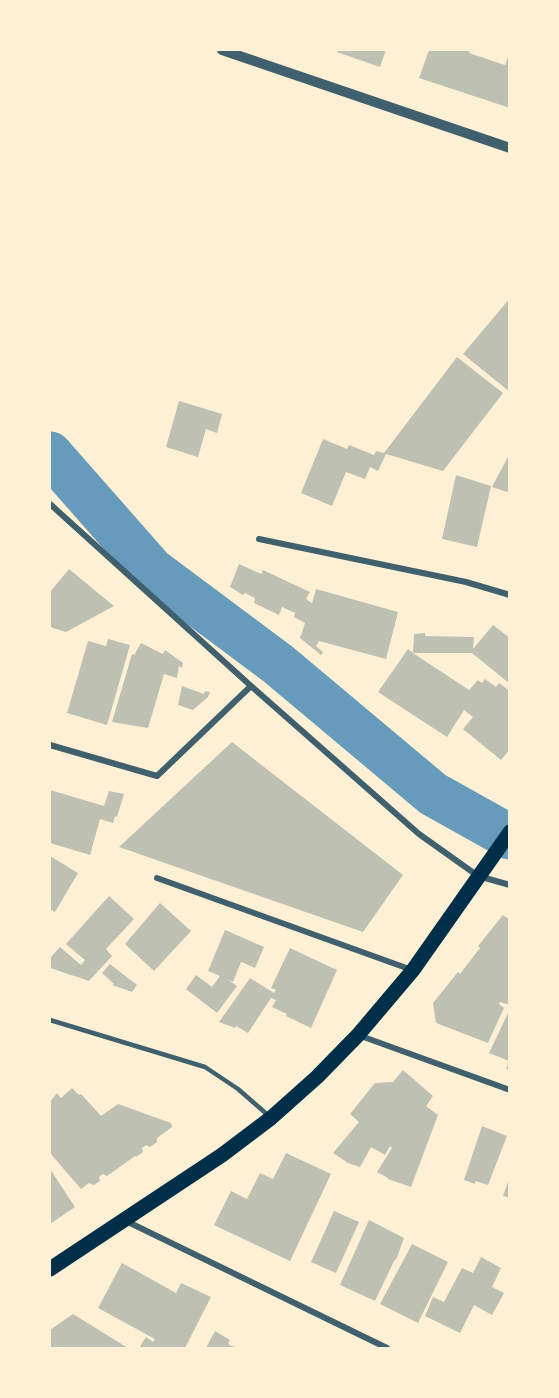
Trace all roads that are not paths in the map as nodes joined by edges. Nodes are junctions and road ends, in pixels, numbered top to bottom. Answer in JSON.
{"nodes":[{"id":1,"x":222,"y":50,"type":"edge"},
{"id":2,"x":510,"y":148,"type":"edge"},
{"id":3,"x":50,"y":504,"type":"edge"},
{"id":4,"x":259,"y":539,"type":"dead end"},
{"id":5,"x":510,"y":596,"type":"edge"},
{"id":6,"x":251,"y":686,"type":"junction"},
{"id":7,"x":50,"y":745,"type":"edge"},
{"id":8,"x":510,"y":832,"type":"edge"},
{"id":9,"x":478,"y":876,"type":"junction"},
{"id":10,"x":158,"y":878,"type":"dead end"},
{"id":11,"x":510,"y":885,"type":"edge"},
{"id":12,"x":413,"y":970,"type":"junction"},
{"id":13,"x":50,"y":1020,"type":"edge"},
{"id":14,"x":358,"y":1035,"type":"junction"},
{"id":15,"x":510,"y":1090,"type":"edge"},
{"id":16,"x":271,"y":1118,"type":"junction"},
{"id":17,"x":123,"y":1220,"type":"junction"},
{"id":18,"x":50,"y":1269,"type":"edge"},
{"id":19,"x":387,"y":1348,"type":"edge"}],
"edges":[{"from":1,"to":2,"type":"street"},
{"from":3,"to":6,"type":"street"},
{"from":4,"to":5,"type":"street"},
{"from":6,"to":7,"type":"street"},
{"from":6,"to":9,"type":"street"},
{"from":8,"to":9,"type":"main road"},
{"from":9,"to":11,"type":"street"},
{"from":9,"to":12,"type":"main road"},
{"from":10,"to":12,"type":"street"},
{"from":12,"to":14,"type":"main road"},
{"from":13,"to":16,"type":"lane"},
{"from":14,"to":15,"type":"street"},
{"from":14,"to":16,"type":"main road"},
{"from":16,"to":17,"type":"main road"},
{"from":17,"to":18,"type":"main road"},
{"from":17,"to":19,"type":"street"}]}
